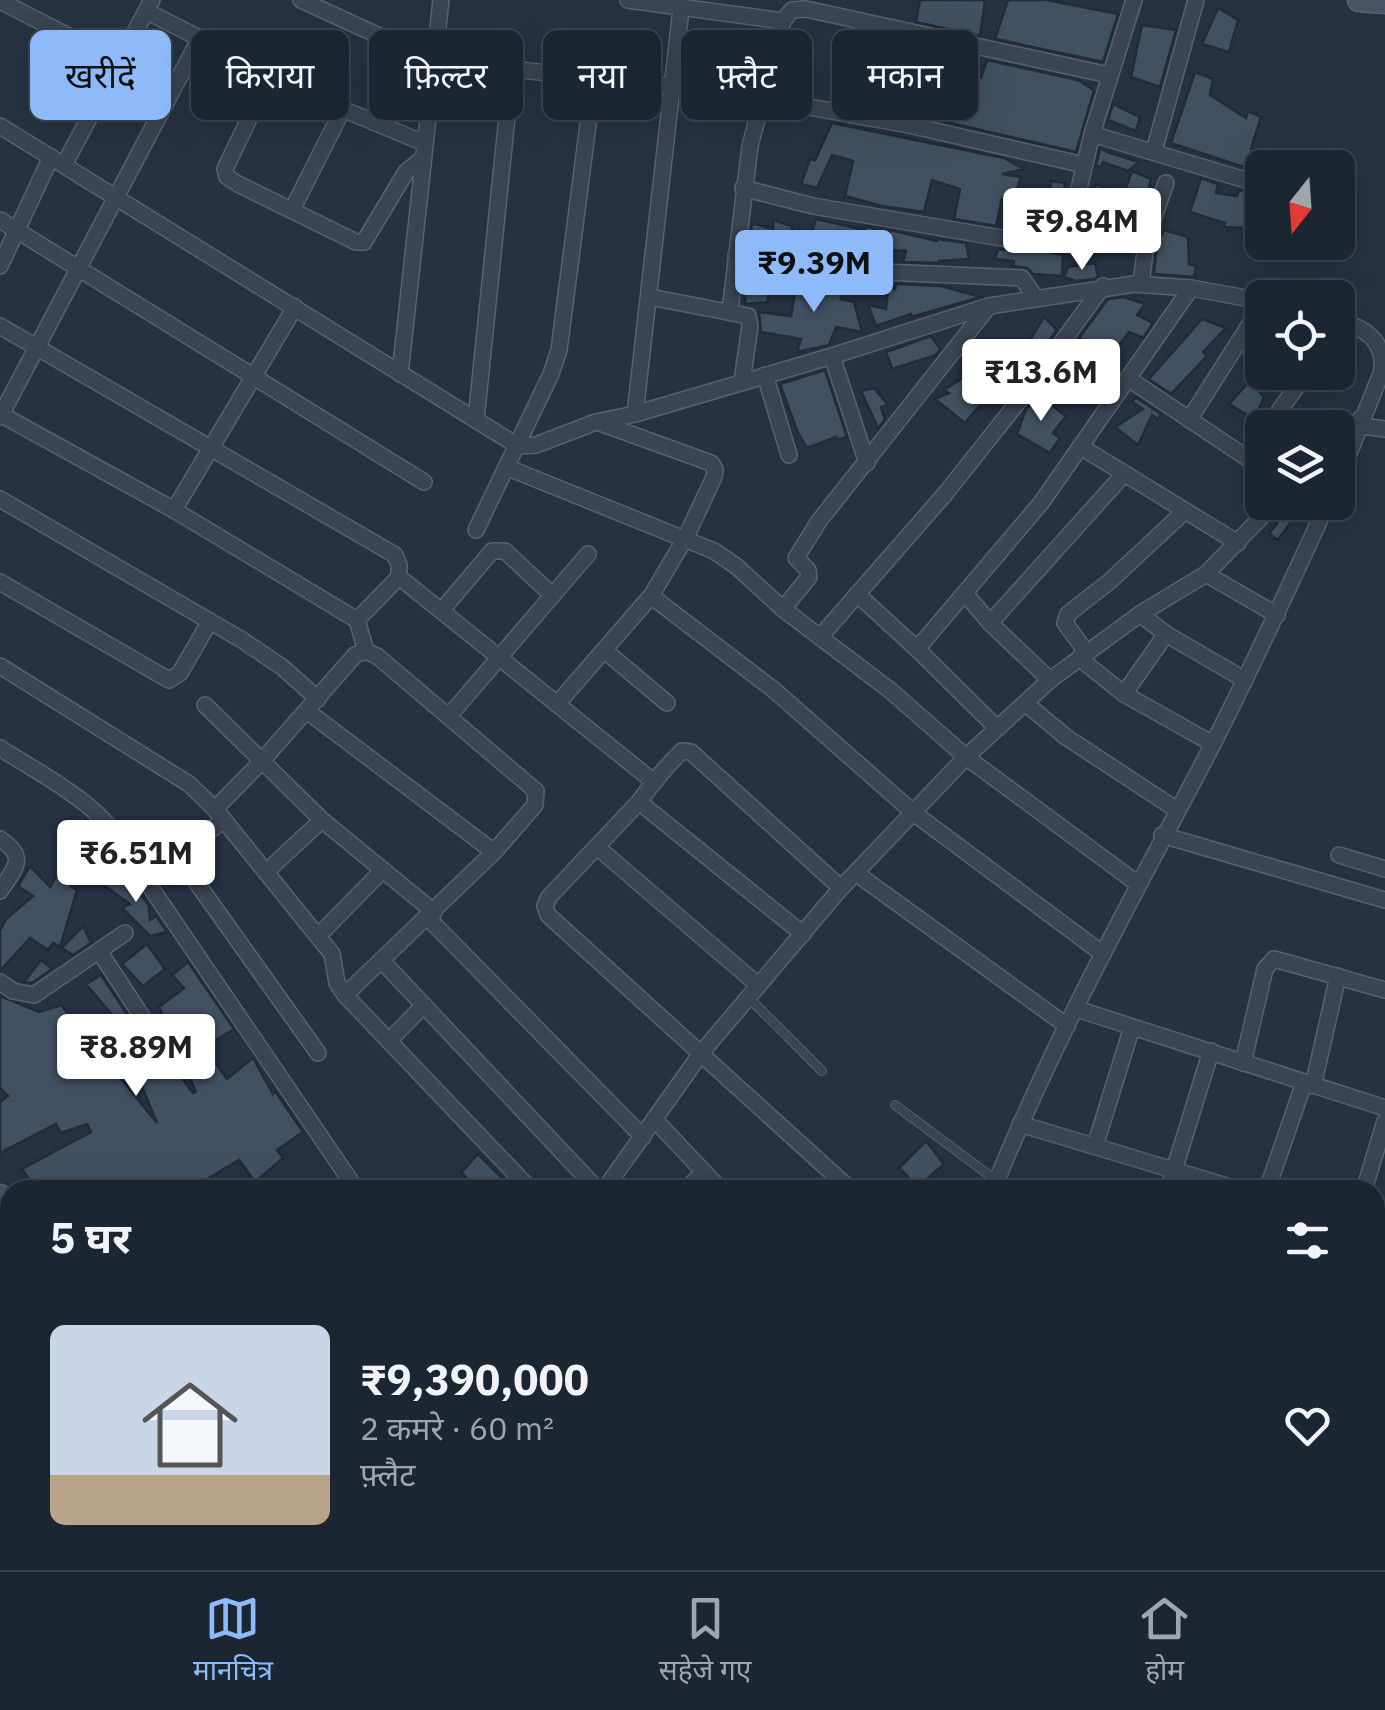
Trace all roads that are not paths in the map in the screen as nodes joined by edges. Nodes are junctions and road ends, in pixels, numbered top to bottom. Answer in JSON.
{"nodes":[{"id":1,"x":301,"y":0,"type":"edge"},
{"id":2,"x":442,"y":0,"type":"edge"},
{"id":3,"x":628,"y":0,"type":"edge"},
{"id":4,"x":1134,"y":0,"type":"edge"},
{"id":5,"x":1196,"y":0,"type":"edge"},
{"id":6,"x":1359,"y":0,"type":"edge"},
{"id":7,"x":0,"y":1,"type":"edge"},
{"id":8,"x":1385,"y":2,"type":"edge"},
{"id":9,"x":681,"y":3,"type":"edge"},
{"id":10,"x":149,"y":6,"type":"edge"},
{"id":11,"x":783,"y":21,"type":"junction"},
{"id":12,"x":57,"y":30,"type":"edge"},
{"id":13,"x":136,"y":30,"type":"edge"},
{"id":14,"x":438,"y":30,"type":"edge"},
{"id":15,"x":780,"y":30,"type":"edge"},
{"id":16,"x":369,"y":31,"type":"edge"},
{"id":17,"x":191,"y":35,"type":"edge"},
{"id":18,"x":191,"y":55,"type":"edge"},
{"id":19,"x":1109,"y":74,"type":"junction"},
{"id":20,"x":661,"y":85,"type":"edge"},
{"id":21,"x":672,"y":86,"type":"junction"},
{"id":22,"x":681,"y":87,"type":"edge"},
{"id":23,"x":812,"y":107,"type":"edge"},
{"id":24,"x":349,"y":112,"type":"edge"},
{"id":25,"x":83,"y":120,"type":"edge"},
{"id":26,"x":249,"y":120,"type":"edge"},
{"id":27,"x":337,"y":120,"type":"edge"},
{"id":28,"x":427,"y":120,"type":"edge"},
{"id":29,"x":507,"y":120,"type":"edge"},
{"id":30,"x":589,"y":120,"type":"edge"},
{"id":31,"x":756,"y":120,"type":"edge"},
{"id":32,"x":0,"y":126,"type":"edge"},
{"id":33,"x":1092,"y":134,"type":"junction"},
{"id":34,"x":424,"y":150,"type":"junction"},
{"id":35,"x":1154,"y":151,"type":"junction"},
{"id":36,"x":58,"y":161,"type":"junction"},
{"id":37,"x":1084,"y":165,"type":"junction"},
{"id":38,"x":1245,"y":180,"type":"edge"},
{"id":39,"x":1166,"y":182,"type":"dead end"},
{"id":40,"x":742,"y":188,"type":"junction"},
{"id":41,"x":115,"y":195,"type":"junction"},
{"id":42,"x":292,"y":210,"type":"junction"},
{"id":43,"x":0,"y":220,"type":"edge"},
{"id":44,"x":16,"y":231,"type":"junction"},
{"id":45,"x":1067,"y":239,"type":"dead end"},
{"id":46,"x":1012,"y":240,"type":"dead end"},
{"id":47,"x":736,"y":255,"type":"junction"},
{"id":48,"x":0,"y":266,"type":"edge"},
{"id":49,"x":76,"y":269,"type":"junction"},
{"id":50,"x":1142,"y":284,"type":"junction"},
{"id":51,"x":1103,"y":286,"type":"junction"},
{"id":52,"x":1191,"y":288,"type":"junction"},
{"id":53,"x":650,"y":296,"type":"junction"},
{"id":54,"x":1035,"y":297,"type":"junction"},
{"id":55,"x":1245,"y":299,"type":"edge"},
{"id":56,"x":989,"y":306,"type":"junction"},
{"id":57,"x":295,"y":307,"type":"junction"},
{"id":58,"x":730,"y":311,"type":"junction"},
{"id":59,"x":0,"y":326,"type":"edge"},
{"id":60,"x":1355,"y":329,"type":"edge"},
{"id":61,"x":1245,"y":330,"type":"edge"},
{"id":62,"x":37,"y":347,"type":"junction"},
{"id":63,"x":832,"y":356,"type":"junction"},
{"id":64,"x":400,"y":374,"type":"junction"},
{"id":65,"x":765,"y":375,"type":"junction"},
{"id":66,"x":252,"y":378,"type":"junction"},
{"id":67,"x":1129,"y":380,"type":"junction"},
{"id":68,"x":742,"y":381,"type":"junction"},
{"id":69,"x":635,"y":414,"type":"junction"},
{"id":70,"x":0,"y":415,"type":"edge"},
{"id":71,"x":1364,"y":419,"type":"junction"},
{"id":72,"x":476,"y":420,"type":"junction"},
{"id":73,"x":1189,"y":420,"type":"junction"},
{"id":74,"x":596,"y":422,"type":"junction"},
{"id":75,"x":1355,"y":427,"type":"edge"},
{"id":76,"x":1385,"y":429,"type":"edge"},
{"id":77,"x":1355,"y":441,"type":"edge"},
{"id":78,"x":518,"y":446,"type":"junction"},
{"id":79,"x":1081,"y":447,"type":"junction"},
{"id":80,"x":210,"y":448,"type":"junction"},
{"id":81,"x":789,"y":455,"type":"dead end"},
{"id":82,"x":1245,"y":456,"type":"edge"},
{"id":83,"x":867,"y":463,"type":"junction"},
{"id":84,"x":506,"y":467,"type":"junction"},
{"id":85,"x":1124,"y":474,"type":"junction"},
{"id":86,"x":424,"y":482,"type":"dead end"},
{"id":87,"x":0,"y":499,"type":"edge"},
{"id":88,"x":174,"y":510,"type":"junction"},
{"id":89,"x":1184,"y":510,"type":"junction"},
{"id":90,"x":1259,"y":520,"type":"edge"},
{"id":91,"x":1320,"y":520,"type":"edge"},
{"id":92,"x":476,"y":530,"type":"dead end"},
{"id":93,"x":686,"y":537,"type":"junction"},
{"id":94,"x":1238,"y":543,"type":"junction"},
{"id":95,"x":588,"y":554,"type":"dead end"},
{"id":96,"x":1206,"y":574,"type":"junction"},
{"id":97,"x":399,"y":577,"type":"junction"},
{"id":98,"x":0,"y":582,"type":"edge"},
{"id":99,"x":857,"y":594,"type":"junction"},
{"id":100,"x":965,"y":594,"type":"junction"},
{"id":101,"x":552,"y":595,"type":"junction"},
{"id":102,"x":651,"y":596,"type":"junction"},
{"id":103,"x":442,"y":610,"type":"junction"},
{"id":104,"x":783,"y":610,"type":"junction"},
{"id":105,"x":1140,"y":614,"type":"junction"},
{"id":106,"x":1277,"y":615,"type":"junction"},
{"id":107,"x":357,"y":620,"type":"junction"},
{"id":108,"x":210,"y":622,"type":"junction"},
{"id":109,"x":990,"y":623,"type":"junction"},
{"id":110,"x":1166,"y":634,"type":"junction"},
{"id":111,"x":820,"y":637,"type":"junction"},
{"id":112,"x":917,"y":649,"type":"junction"},
{"id":113,"x":604,"y":650,"type":"junction"},
{"id":114,"x":366,"y":651,"type":"junction"},
{"id":115,"x":1083,"y":655,"type":"junction"},
{"id":116,"x":499,"y":656,"type":"junction"},
{"id":117,"x":0,"y":666,"type":"edge"},
{"id":118,"x":1050,"y":680,"type":"junction"},
{"id":119,"x":1245,"y":680,"type":"junction"},
{"id":120,"x":1124,"y":694,"type":"junction"},
{"id":121,"x":667,"y":703,"type":"dead end"},
{"id":122,"x":205,"y":704,"type":"dead end"},
{"id":123,"x":557,"y":704,"type":"junction"},
{"id":124,"x":1024,"y":704,"type":"junction"},
{"id":125,"x":312,"y":705,"type":"junction"},
{"id":126,"x":449,"y":716,"type":"junction"},
{"id":127,"x":997,"y":728,"type":"junction"},
{"id":128,"x":1212,"y":744,"type":"junction"},
{"id":129,"x":0,"y":748,"type":"edge"},
{"id":130,"x":966,"y":758,"type":"junction"},
{"id":131,"x":261,"y":762,"type":"junction"},
{"id":132,"x":654,"y":782,"type":"junction"},
{"id":133,"x":639,"y":802,"type":"junction"},
{"id":134,"x":1176,"y":810,"type":"junction"},
{"id":135,"x":220,"y":814,"type":"junction"},
{"id":136,"x":915,"y":814,"type":"junction"},
{"id":137,"x":322,"y":820,"type":"junction"},
{"id":138,"x":1162,"y":835,"type":"junction"},
{"id":139,"x":0,"y":839,"type":"edge"},
{"id":140,"x":597,"y":846,"type":"junction"},
{"id":141,"x":494,"y":852,"type":"junction"},
{"id":142,"x":1339,"y":855,"type":"dead end"},
{"id":143,"x":1385,"y":869,"type":"edge"},
{"id":144,"x":384,"y":870,"type":"junction"},
{"id":145,"x":266,"y":872,"type":"junction"},
{"id":146,"x":857,"y":874,"type":"junction"},
{"id":147,"x":1138,"y":884,"type":"junction"},
{"id":148,"x":841,"y":888,"type":"junction"},
{"id":149,"x":0,"y":891,"type":"edge"},
{"id":150,"x":1385,"y":900,"type":"edge"},
{"id":151,"x":431,"y":915,"type":"junction"},
{"id":152,"x":125,"y":933,"type":"dead end"},
{"id":153,"x":803,"y":934,"type":"junction"},
{"id":154,"x":318,"y":936,"type":"junction"},
{"id":155,"x":100,"y":950,"type":"junction"},
{"id":156,"x":1102,"y":954,"type":"junction"},
{"id":157,"x":382,"y":960,"type":"junction"},
{"id":158,"x":1338,"y":976,"type":"junction"},
{"id":159,"x":0,"y":982,"type":"edge"},
{"id":160,"x":1385,"y":990,"type":"edge"},
{"id":161,"x":753,"y":992,"type":"junction"},
{"id":162,"x":345,"y":995,"type":"junction"},
{"id":163,"x":424,"y":1005,"type":"junction"},
{"id":164,"x":1076,"y":1009,"type":"junction"},
{"id":165,"x":1067,"y":1026,"type":"junction"},
{"id":166,"x":1132,"y":1027,"type":"junction"},
{"id":167,"x":388,"y":1041,"type":"junction"},
{"id":168,"x":164,"y":1050,"type":"dead end"},
{"id":169,"x":1211,"y":1051,"type":"junction"},
{"id":170,"x":702,"y":1052,"type":"junction"},
{"id":171,"x":318,"y":1053,"type":"dead end"},
{"id":172,"x":1243,"y":1063,"type":"junction"},
{"id":173,"x":822,"y":1070,"type":"dead end"},
{"id":174,"x":1308,"y":1085,"type":"junction"},
{"id":175,"x":895,"y":1105,"type":"dead end"},
{"id":176,"x":1385,"y":1108,"type":"edge"},
{"id":177,"x":654,"y":1119,"type":"junction"},
{"id":178,"x":1385,"y":1120,"type":"edge"},
{"id":179,"x":1020,"y":1124,"type":"junction"},
{"id":180,"x":643,"y":1137,"type":"junction"},
{"id":181,"x":1095,"y":1146,"type":"junction"},
{"id":182,"x":1174,"y":1170,"type":"junction"},
{"id":183,"x":703,"y":1172,"type":"junction"},
{"id":184,"x":350,"y":1180,"type":"edge"},
{"id":185,"x":521,"y":1180,"type":"edge"},
{"id":186,"x":591,"y":1180,"type":"edge"},
{"id":187,"x":609,"y":1180,"type":"edge"},
{"id":188,"x":695,"y":1180,"type":"edge"},
{"id":189,"x":711,"y":1180,"type":"edge"},
{"id":190,"x":841,"y":1180,"type":"edge"},
{"id":191,"x":989,"y":1180,"type":"edge"},
{"id":192,"x":997,"y":1180,"type":"edge"},
{"id":193,"x":1171,"y":1180,"type":"edge"},
{"id":194,"x":1207,"y":1180,"type":"edge"},
{"id":195,"x":1271,"y":1180,"type":"edge"},
{"id":196,"x":1367,"y":1180,"type":"edge"}],
"edges":[{"from":1,"to":16,"type":"street"},
{"from":2,"to":14,"type":"street"},
{"from":3,"to":9,"type":"street"},
{"from":4,"to":19,"type":"street"},
{"from":5,"to":35,"type":"street"},
{"from":6,"to":8,"type":"street"},
{"from":7,"to":12,"type":"street"},
{"from":9,"to":11,"type":"street"},
{"from":9,"to":21,"type":"street"},
{"from":10,"to":13,"type":"street"},
{"from":10,"to":17,"type":"street"},
{"from":11,"to":15,"type":"street"},
{"from":11,"to":19,"type":"street"},
{"from":18,"to":41,"type":"street"},
{"from":19,"to":33,"type":"street"},
{"from":20,"to":21,"type":"street"},
{"from":21,"to":22,"type":"street"},
{"from":21,"to":53,"type":"street"},
{"from":23,"to":37,"type":"street"},
{"from":24,"to":34,"type":"street"},
{"from":25,"to":36,"type":"street"},
{"from":26,"to":42,"type":"street"},
{"from":27,"to":42,"type":"street"},
{"from":28,"to":34,"type":"street"},
{"from":29,"to":72,"type":"street"},
{"from":30,"to":78,"type":"street"},
{"from":31,"to":40,"type":"street"},
{"from":32,"to":36,"type":"street"},
{"from":33,"to":35,"type":"street"},
{"from":33,"to":37,"type":"street"},
{"from":34,"to":42,"type":"street"},
{"from":34,"to":64,"type":"street"},
{"from":35,"to":38,"type":"street"},
{"from":36,"to":41,"type":"street"},
{"from":36,"to":44,"type":"street"},
{"from":37,"to":45,"type":"street"},
{"from":39,"to":50,"type":"street"},
{"from":40,"to":46,"type":"street"},
{"from":40,"to":47,"type":"street"},
{"from":41,"to":49,"type":"street"},
{"from":41,"to":57,"type":"street"},
{"from":43,"to":44,"type":"street"},
{"from":44,"to":48,"type":"street"},
{"from":44,"to":49,"type":"street"},
{"from":47,"to":54,"type":"street"},
{"from":47,"to":58,"type":"street"},
{"from":49,"to":62,"type":"street"},
{"from":49,"to":66,"type":"street"},
{"from":50,"to":51,"type":"street"},
{"from":50,"to":52,"type":"street"},
{"from":51,"to":54,"type":"street"},
{"from":51,"to":99,"type":"street"},
{"from":52,"to":55,"type":"street"},
{"from":52,"to":67,"type":"street"},
{"from":53,"to":58,"type":"street"},
{"from":53,"to":69,"type":"street"},
{"from":54,"to":56,"type":"street"},
{"from":56,"to":63,"type":"street"},
{"from":56,"to":83,"type":"street"},
{"from":57,"to":64,"type":"street"},
{"from":57,"to":66,"type":"street"},
{"from":58,"to":68,"type":"street"},
{"from":59,"to":62,"type":"street"},
{"from":60,"to":71,"type":"street"},
{"from":61,"to":73,"type":"street"},
{"from":62,"to":70,"type":"street"},
{"from":62,"to":80,"type":"street"},
{"from":63,"to":65,"type":"street"},
{"from":63,"to":83,"type":"street"},
{"from":64,"to":72,"type":"street"},
{"from":65,"to":68,"type":"street"},
{"from":65,"to":81,"type":"street"},
{"from":66,"to":80,"type":"street"},
{"from":66,"to":86,"type":"street"},
{"from":67,"to":73,"type":"street"},
{"from":67,"to":79,"type":"street"},
{"from":68,"to":69,"type":"street"},
{"from":69,"to":74,"type":"street"},
{"from":70,"to":88,"type":"street"},
{"from":71,"to":75,"type":"street"},
{"from":71,"to":76,"type":"street"},
{"from":71,"to":77,"type":"street"},
{"from":72,"to":78,"type":"street"},
{"from":73,"to":82,"type":"street"},
{"from":74,"to":78,"type":"street"},
{"from":74,"to":93,"type":"street"},
{"from":78,"to":84,"type":"street"},
{"from":79,"to":85,"type":"street"},
{"from":79,"to":100,"type":"street"},
{"from":80,"to":88,"type":"street"},
{"from":80,"to":97,"type":"street"},
{"from":83,"to":104,"type":"street"},
{"from":84,"to":92,"type":"street"},
{"from":84,"to":93,"type":"street"},
{"from":85,"to":89,"type":"street"},
{"from":85,"to":109,"type":"street"},
{"from":87,"to":108,"type":"street"},
{"from":88,"to":107,"type":"street"},
{"from":89,"to":94,"type":"street"},
{"from":89,"to":115,"type":"street"},
{"from":90,"to":94,"type":"street"},
{"from":91,"to":106,"type":"street"},
{"from":93,"to":102,"type":"street"},
{"from":93,"to":104,"type":"street"},
{"from":94,"to":96,"type":"street"},
{"from":95,"to":101,"type":"street"},
{"from":96,"to":105,"type":"street"},
{"from":96,"to":106,"type":"street"},
{"from":97,"to":103,"type":"street"},
{"from":97,"to":107,"type":"street"},
{"from":98,"to":108,"type":"street"},
{"from":99,"to":111,"type":"street"},
{"from":99,"to":112,"type":"street"},
{"from":100,"to":109,"type":"street"},
{"from":100,"to":112,"type":"street"},
{"from":101,"to":103,"type":"street"},
{"from":101,"to":116,"type":"street"},
{"from":102,"to":113,"type":"street"},
{"from":102,"to":136,"type":"street"},
{"from":103,"to":116,"type":"street"},
{"from":104,"to":111,"type":"street"},
{"from":105,"to":110,"type":"street"},
{"from":105,"to":115,"type":"street"},
{"from":106,"to":119,"type":"street"},
{"from":107,"to":114,"type":"street"},
{"from":108,"to":125,"type":"street"},
{"from":109,"to":118,"type":"street"},
{"from":110,"to":119,"type":"street"},
{"from":110,"to":120,"type":"street"},
{"from":111,"to":130,"type":"street"},
{"from":112,"to":127,"type":"street"},
{"from":113,"to":121,"type":"street"},
{"from":113,"to":123,"type":"street"},
{"from":114,"to":125,"type":"street"},
{"from":114,"to":126,"type":"street"},
{"from":115,"to":118,"type":"street"},
{"from":115,"to":120,"type":"street"},
{"from":116,"to":123,"type":"street"},
{"from":116,"to":126,"type":"street"},
{"from":117,"to":135,"type":"street"},
{"from":118,"to":124,"type":"street"},
{"from":119,"to":128,"type":"street"},
{"from":120,"to":128,"type":"street"},
{"from":122,"to":131,"type":"street"},
{"from":123,"to":132,"type":"street"},
{"from":124,"to":127,"type":"street"},
{"from":124,"to":134,"type":"street"},
{"from":125,"to":131,"type":"street"},
{"from":125,"to":141,"type":"street"},
{"from":126,"to":141,"type":"street"},
{"from":127,"to":130,"type":"street"},
{"from":128,"to":134,"type":"street"},
{"from":129,"to":184,"type":"street"},
{"from":130,"to":136,"type":"street"},
{"from":130,"to":147,"type":"street"},
{"from":131,"to":135,"type":"street"},
{"from":131,"to":137,"type":"street"},
{"from":132,"to":133,"type":"street"},
{"from":132,"to":148,"type":"street"},
{"from":133,"to":140,"type":"street"},
{"from":133,"to":153,"type":"street"},
{"from":134,"to":138,"type":"street"},
{"from":135,"to":145,"type":"street"},
{"from":135,"to":171,"type":"street"},
{"from":136,"to":146,"type":"street"},
{"from":136,"to":156,"type":"street"},
{"from":137,"to":144,"type":"street"},
{"from":137,"to":145,"type":"street"},
{"from":138,"to":147,"type":"street"},
{"from":138,"to":150,"type":"street"},
{"from":139,"to":149,"type":"street"},
{"from":140,"to":161,"type":"street"},
{"from":140,"to":170,"type":"street"},
{"from":141,"to":151,"type":"street"},
{"from":142,"to":143,"type":"street"},
{"from":144,"to":151,"type":"street"},
{"from":144,"to":154,"type":"street"},
{"from":145,"to":154,"type":"street"},
{"from":146,"to":148,"type":"street"},
{"from":146,"to":165,"type":"street"},
{"from":147,"to":156,"type":"street"},
{"from":148,"to":153,"type":"street"},
{"from":151,"to":157,"type":"street"},
{"from":151,"to":180,"type":"street"},
{"from":152,"to":155,"type":"street"},
{"from":153,"to":161,"type":"street"},
{"from":154,"to":162,"type":"street"},
{"from":155,"to":159,"type":"street"},
{"from":155,"to":168,"type":"street"},
{"from":156,"to":164,"type":"street"},
{"from":157,"to":162,"type":"street"},
{"from":157,"to":163,"type":"street"},
{"from":158,"to":160,"type":"street"},
{"from":158,"to":172,"type":"street"},
{"from":158,"to":174,"type":"street"},
{"from":161,"to":170,"type":"street"},
{"from":161,"to":173,"type":"lane"},
{"from":162,"to":167,"type":"street"},
{"from":163,"to":167,"type":"street"},
{"from":163,"to":186,"type":"street"},
{"from":164,"to":165,"type":"street"},
{"from":164,"to":166,"type":"street"},
{"from":165,"to":179,"type":"street"},
{"from":166,"to":169,"type":"street"},
{"from":166,"to":181,"type":"street"},
{"from":167,"to":185,"type":"street"},
{"from":169,"to":172,"type":"street"},
{"from":169,"to":182,"type":"street"},
{"from":170,"to":177,"type":"street"},
{"from":170,"to":190,"type":"street"},
{"from":172,"to":174,"type":"street"},
{"from":174,"to":176,"type":"street"},
{"from":174,"to":195,"type":"street"},
{"from":175,"to":191,"type":"lane"},
{"from":177,"to":180,"type":"street"},
{"from":177,"to":183,"type":"street"},
{"from":178,"to":196,"type":"street"},
{"from":179,"to":181,"type":"street"},
{"from":179,"to":192,"type":"street"},
{"from":180,"to":187,"type":"street"},
{"from":181,"to":182,"type":"street"},
{"from":182,"to":193,"type":"street"},
{"from":182,"to":194,"type":"street"},
{"from":183,"to":188,"type":"street"},
{"from":183,"to":189,"type":"street"}]}
